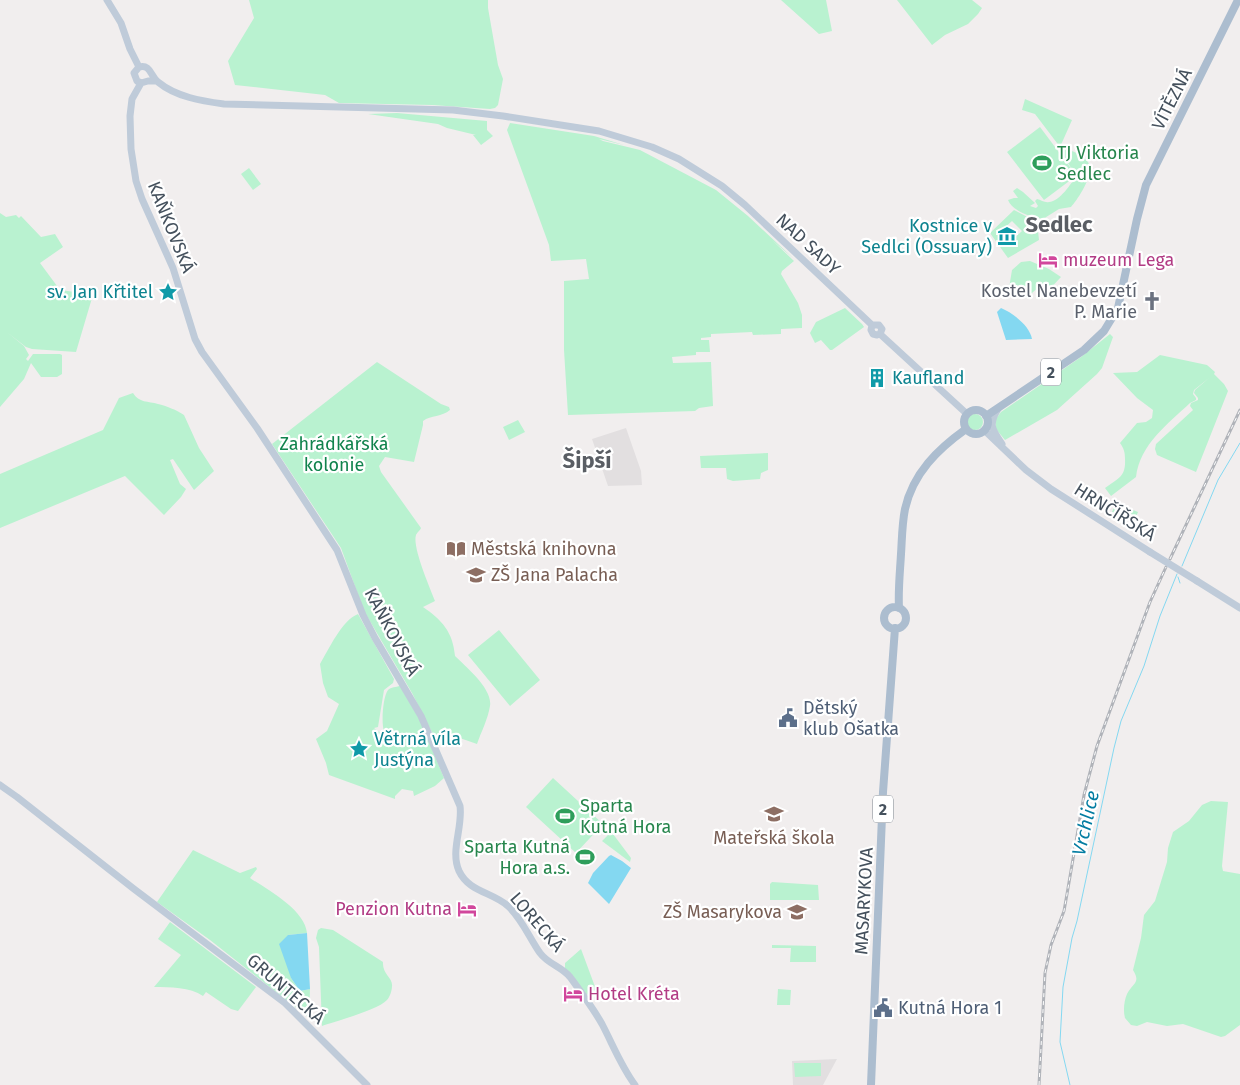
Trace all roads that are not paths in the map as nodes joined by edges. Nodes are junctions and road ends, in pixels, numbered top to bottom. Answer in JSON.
{"nodes":[{"id":1,"x":107,"y":0,"type":"edge"},
{"id":2,"x":1238,"y":0,"type":"edge"},
{"id":3,"x":139,"y":67,"type":"junction"},
{"id":4,"x":145,"y":81,"type":"junction"},
{"id":5,"x":1000,"y":407,"type":"junction"},
{"id":6,"x":967,"y":414,"type":"junction"},
{"id":7,"x":986,"y":416,"type":"junction"},
{"id":8,"x":966,"y":429,"type":"junction"},
{"id":9,"x":984,"y":430,"type":"junction"},
{"id":10,"x":1005,"y":451,"type":"junction"},
{"id":11,"x":895,"y":608,"type":"junction"},
{"id":12,"x":1240,"y":608,"type":"edge"},
{"id":13,"x":895,"y":628,"type":"junction"},
{"id":14,"x":0,"y":785,"type":"edge"},
{"id":15,"x":457,"y":864,"type":"joint"},
{"id":16,"x":367,"y":1085,"type":"edge"},
{"id":17,"x":635,"y":1085,"type":"edge"},
{"id":18,"x":871,"y":1085,"type":"edge"}],
"edges":[{"from":1,"to":3,"type":"street"},
{"from":2,"to":5,"type":"main road","name":"VÍTĚZNÁ","number":"2"},
{"from":3,"to":4,"type":"street","name":"KAŇKOVSKÁ"},
{"from":3,"to":4,"type":"street","name":"NAD SADY"},
{"from":4,"to":6,"type":"street","name":"NAD SADY"},
{"from":4,"to":15,"type":"street","name":"KAŇKOVSKÁ"},
{"from":5,"to":7,"type":"main road","name":"VÍTĚZNÁ","number":"2"},
{"from":5,"to":10,"type":"street"},
{"from":6,"to":7,"type":"main road"},
{"from":6,"to":8,"type":"main road"},
{"from":7,"to":9,"type":"main road"},
{"from":8,"to":9,"type":"main road"},
{"from":8,"to":11,"type":"main road","number":"2"},
{"from":9,"to":10,"type":"street","name":"HRNČÍŘSKÁ"},
{"from":10,"to":12,"type":"street","name":"HRNČÍŘSKÁ","bridge":true},
{"from":11,"to":13,"type":"main road","number":"2"},
{"from":11,"to":13,"type":"main road","number":"2"},
{"from":13,"to":18,"type":"main road","name":"MASARYKOVA","number":"2"},
{"from":14,"to":16,"type":"street","name":"GRUNTECKÁ"},
{"from":15,"to":17,"type":"street","name":"LORECKÁ"}]}
